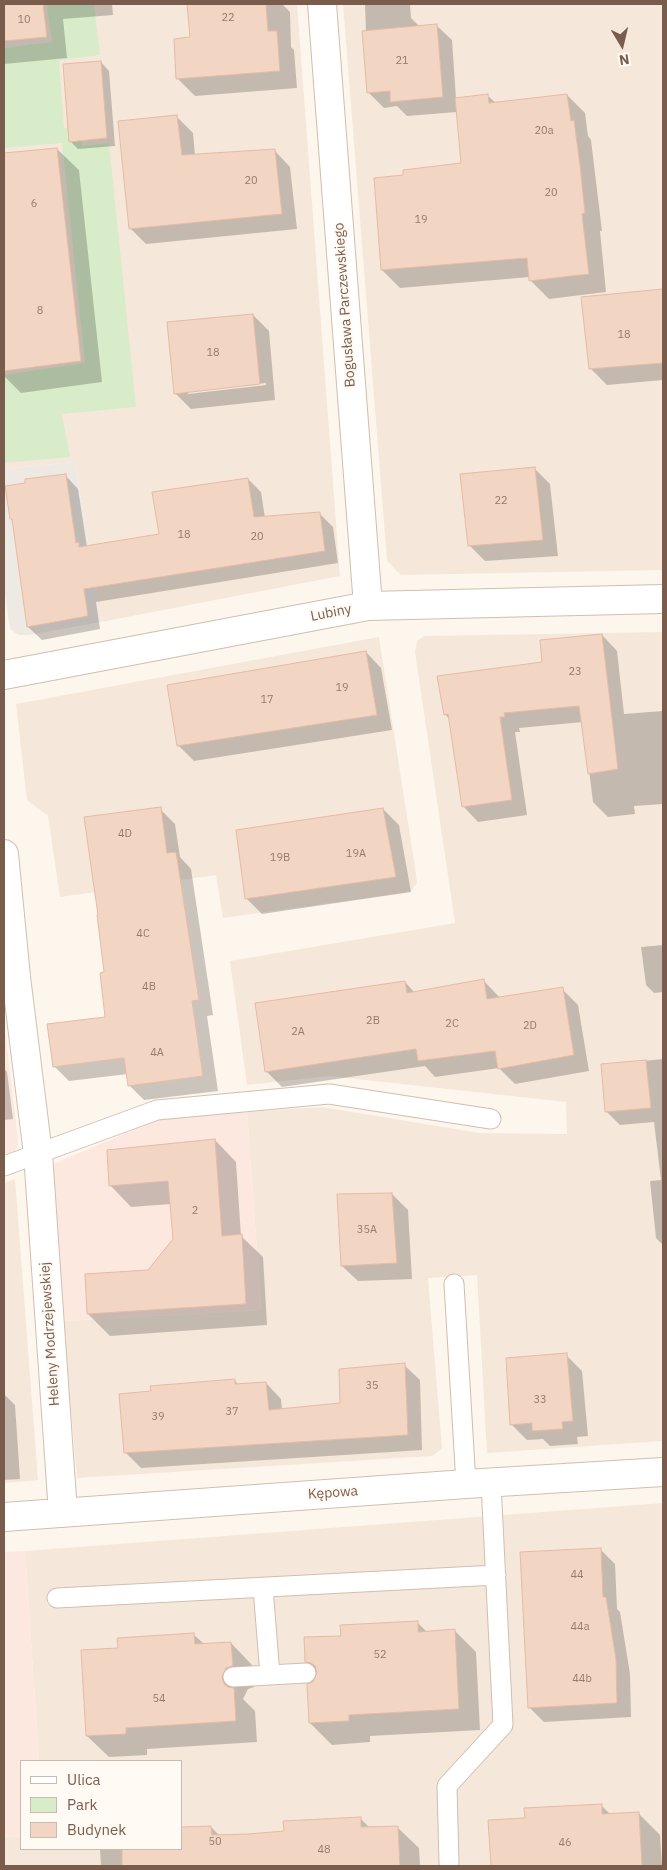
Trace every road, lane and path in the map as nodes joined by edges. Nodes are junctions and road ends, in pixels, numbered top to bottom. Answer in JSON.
{"nodes":[{"id":1,"x":322,"y":4,"type":"edge"},
{"id":2,"x":663,"y":599,"type":"edge"},
{"id":3,"x":368,"y":606,"type":"junction"},
{"id":4,"x":4,"y":675,"type":"edge"},
{"id":5,"x":4,"y":854,"type":"edge"},
{"id":6,"x":10,"y":980,"type":"edge"},
{"id":7,"x":491,"y":1119,"type":"dead end"},
{"id":8,"x":38,"y":1154,"type":"junction"},
{"id":9,"x":4,"y":1166,"type":"edge"},
{"id":10,"x":454,"y":1284,"type":"dead end"},
{"id":11,"x":663,"y":1472,"type":"edge"},
{"id":12,"x":478,"y":1483,"type":"junction"},
{"id":13,"x":63,"y":1513,"type":"junction"},
{"id":14,"x":4,"y":1517,"type":"edge"},
{"id":15,"x":496,"y":1576,"type":"junction"},
{"id":16,"x":263,"y":1588,"type":"junction"},
{"id":17,"x":57,"y":1598,"type":"dead end"},
{"id":18,"x":306,"y":1673,"type":"dead end"},
{"id":19,"x":270,"y":1675,"type":"junction"},
{"id":20,"x":234,"y":1677,"type":"dead end"},
{"id":21,"x":450,"y":1863,"type":"dead end"}],
"edges":[{"from":1,"to":3,"type":"street","name":"Bogusława Parczewskiego"},
{"from":2,"to":3,"type":"street","name":"Lubiny"},
{"from":3,"to":4,"type":"street","name":"Lubiny"},
{"from":5,"to":6,"type":"street","name":"Heleny Modrzejewskiej"},
{"from":6,"to":8,"type":"street","name":"Heleny Modrzejewskiej"},
{"from":7,"to":8,"type":"lane"},
{"from":8,"to":9,"type":"lane"},
{"from":8,"to":13,"type":"street","name":"Heleny Modrzejewskiej"},
{"from":10,"to":12,"type":"lane"},
{"from":11,"to":12,"type":"street","name":"Kępowa"},
{"from":12,"to":13,"type":"street","name":"Kępowa"},
{"from":12,"to":15,"type":"lane"},
{"from":13,"to":14,"type":"street","name":"Kępowa"},
{"from":15,"to":16,"type":"lane"},
{"from":15,"to":21,"type":"lane"},
{"from":16,"to":17,"type":"lane"},
{"from":16,"to":19,"type":"lane"},
{"from":18,"to":19,"type":"lane"},
{"from":19,"to":20,"type":"lane"}]}
